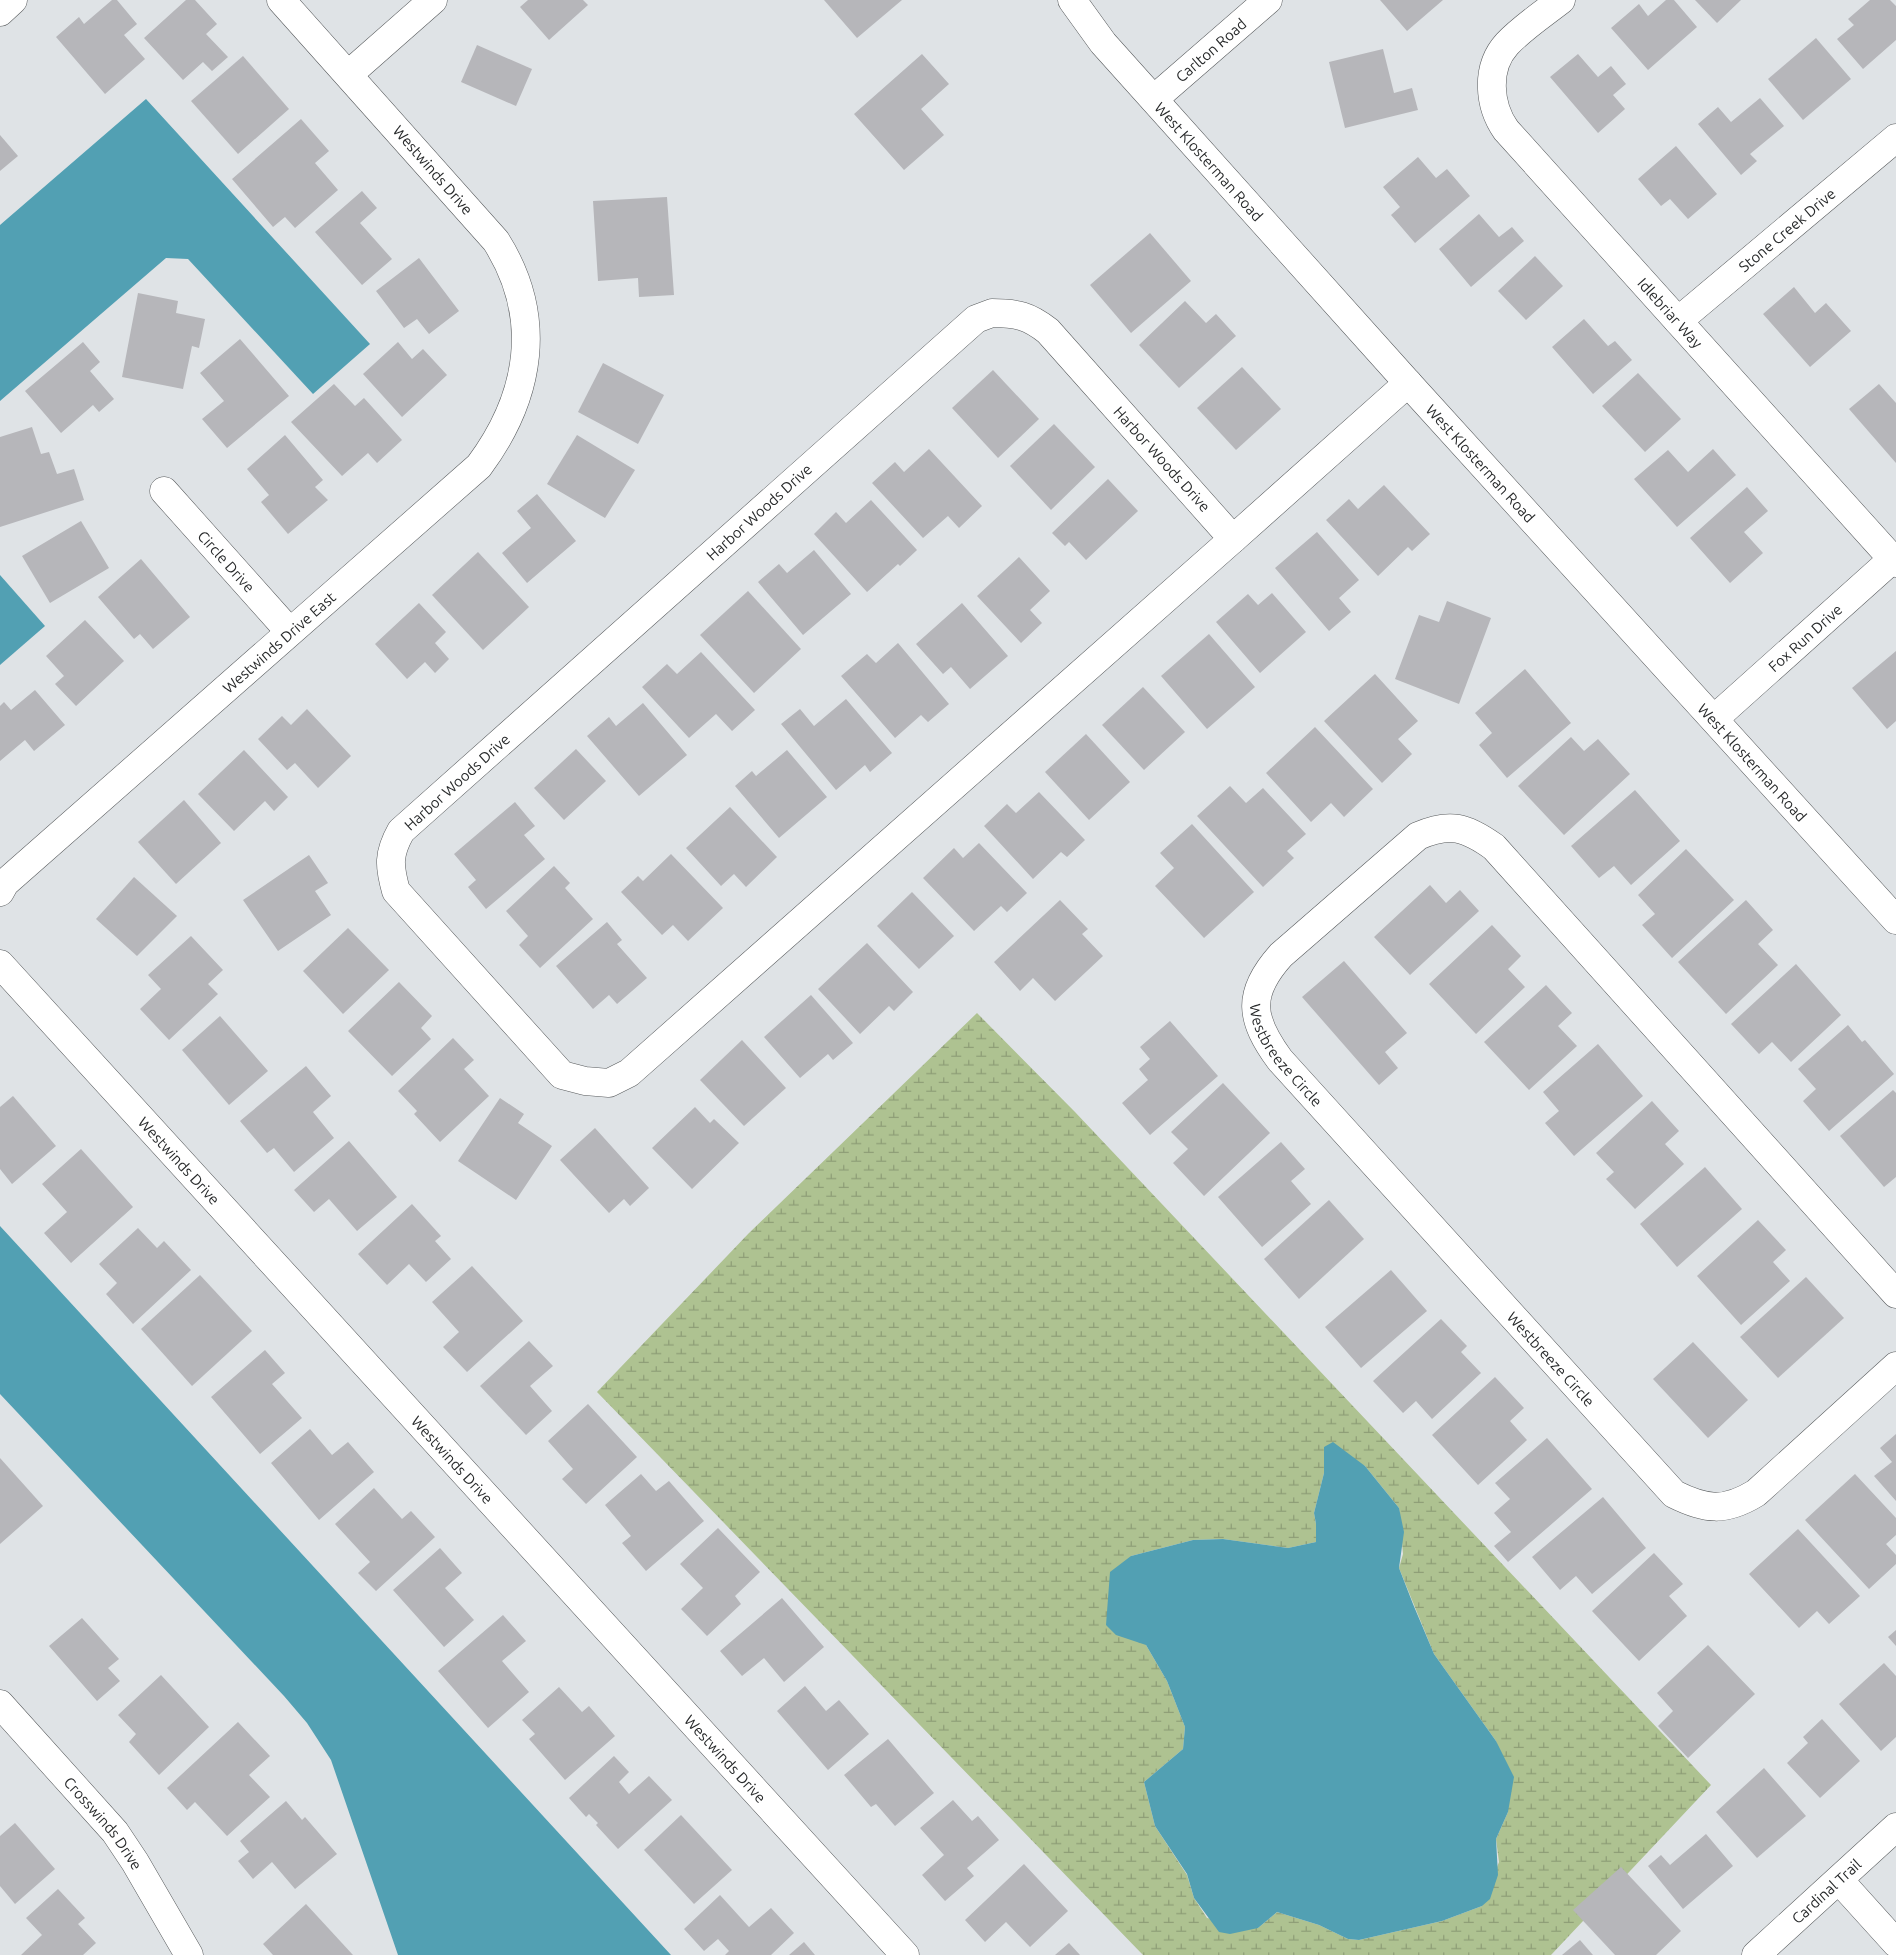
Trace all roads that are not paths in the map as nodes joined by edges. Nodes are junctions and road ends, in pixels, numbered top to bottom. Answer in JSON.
{"nodes":[{"id":1,"x":14,"y":0,"type":"edge"},
{"id":2,"x":281,"y":0,"type":"edge"},
{"id":3,"x":433,"y":0,"type":"edge"},
{"id":4,"x":1072,"y":0,"type":"edge"},
{"id":5,"x":1268,"y":0,"type":"edge"},
{"id":6,"x":1561,"y":0,"type":"edge"},
{"id":7,"x":0,"y":12,"type":"edge"},
{"id":8,"x":349,"y":74,"type":"junction"},
{"id":9,"x":1154,"y":99,"type":"junction"},
{"id":10,"x":1896,"y":138,"type":"edge"},
{"id":11,"x":1678,"y":321,"type":"junction"},
{"id":12,"x":524,"y":368,"type":"joint"},
{"id":13,"x":1408,"y":383,"type":"junction"},
{"id":14,"x":164,"y":491,"type":"dead end"},
{"id":15,"x":1233,"y":539,"type":"junction"},
{"id":16,"x":1895,"y":559,"type":"edge"},
{"id":17,"x":289,"y":631,"type":"junction"},
{"id":18,"x":1714,"y":718,"type":"junction"},
{"id":19,"x":0,"y":892,"type":"edge"},
{"id":20,"x":1896,"y":920,"type":"edge"},
{"id":21,"x":0,"y":964,"type":"edge"},
{"id":22,"x":1896,"y":1294,"type":"edge"},
{"id":23,"x":1896,"y":1366,"type":"edge"},
{"id":24,"x":0,"y":1704,"type":"edge"},
{"id":25,"x":1896,"y":1827,"type":"edge"},
{"id":26,"x":1839,"y":1880,"type":"junction"},
{"id":27,"x":1896,"y":1943,"type":"edge"},
{"id":28,"x":189,"y":1955,"type":"edge"},
{"id":29,"x":905,"y":1955,"type":"edge"},
{"id":30,"x":1756,"y":1955,"type":"edge"}],
"edges":[{"from":1,"to":7,"type":"street"},
{"from":2,"to":8,"type":"street","name":"Westwinds Drive"},
{"from":3,"to":8,"type":"street"},
{"from":4,"to":9,"type":"street","name":"West Klosterman Road"},
{"from":5,"to":9,"type":"street","name":"Carlton Road"},
{"from":6,"to":11,"type":"street","name":"Idlebriar Way"},
{"from":8,"to":12,"type":"street","name":"Westwinds Drive"},
{"from":9,"to":13,"type":"street","name":"West Klosterman Road"},
{"from":10,"to":11,"type":"street","name":"Stone Creek Drive"},
{"from":11,"to":16,"type":"street","name":"Idlebriar Way"},
{"from":12,"to":17,"type":"street","name":"Westwinds Drive East"},
{"from":13,"to":15,"type":"street","name":"Harbor Woods Drive"},
{"from":13,"to":18,"type":"street","name":"West Klosterman Road"},
{"from":14,"to":17,"type":"street","name":"Circle Drive"},
{"from":15,"to":15,"type":"street","name":"Harbor Woods Drive"},
{"from":16,"to":18,"type":"street","name":"Fox Run Drive"},
{"from":17,"to":19,"type":"street","name":"Westwinds Drive East"},
{"from":18,"to":20,"type":"street","name":"West Klosterman Road"},
{"from":21,"to":29,"type":"street","name":"Westwinds Drive"},
{"from":22,"to":23,"type":"street","name":"Westbreeze Circle"},
{"from":24,"to":28,"type":"street","name":"Crosswinds Drive"},
{"from":25,"to":26,"type":"street","name":"Cardinal Trail"},
{"from":26,"to":27,"type":"street"},
{"from":26,"to":30,"type":"street","name":"Cardinal Trail"}]}
